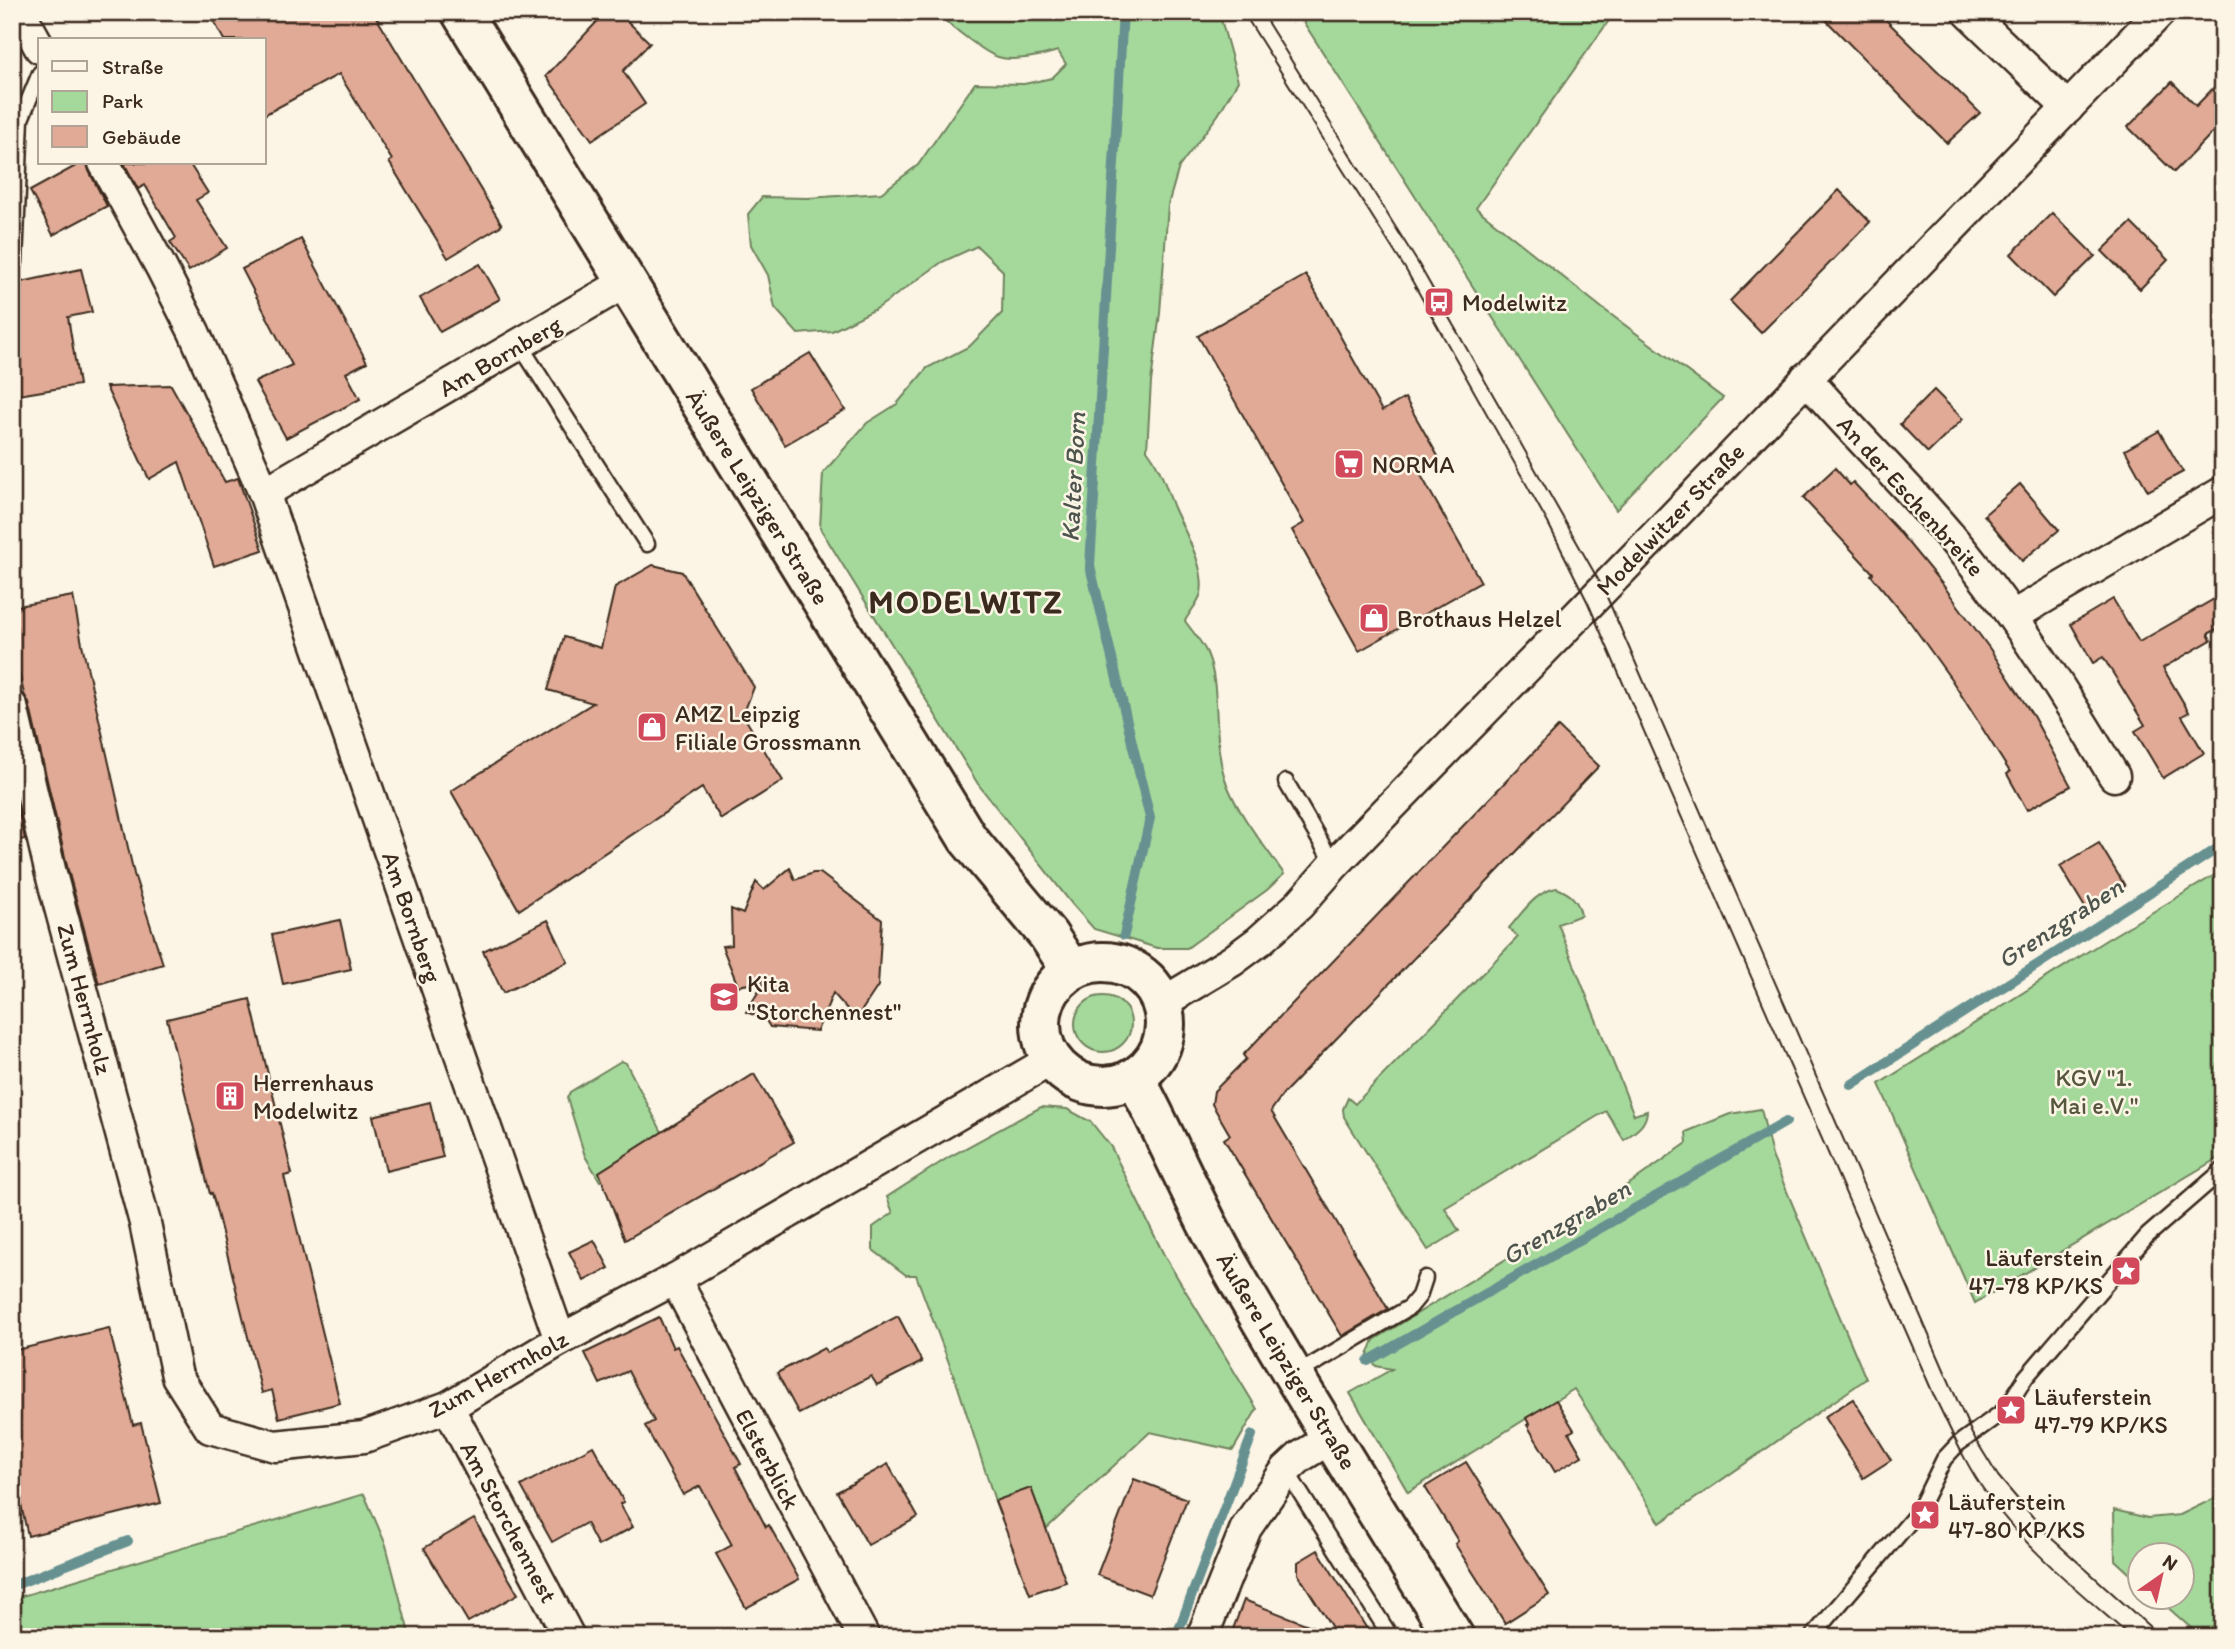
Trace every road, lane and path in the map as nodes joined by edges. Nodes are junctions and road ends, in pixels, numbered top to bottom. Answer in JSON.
{"nodes":[{"id":1,"x":20,"y":12,"type":"edge"},
{"id":2,"x":461,"y":12,"type":"edge"},
{"id":3,"x":1968,"y":12,"type":"edge"},
{"id":4,"x":2160,"y":12,"type":"edge"},
{"id":5,"x":38,"y":44,"type":"edge"},
{"id":6,"x":38,"y":79,"type":"edge"},
{"id":7,"x":2067,"y":108,"type":"junction"},
{"id":8,"x":105,"y":164,"type":"edge"},
{"id":9,"x":12,"y":267,"type":"edge"},
{"id":10,"x":626,"y":282,"type":"junction"},
{"id":11,"x":520,"y":345,"type":"junction"},
{"id":12,"x":1806,"y":378,"type":"junction"},
{"id":13,"x":2223,"y":492,"type":"edge"},
{"id":14,"x":264,"y":493,"type":"junction"},
{"id":15,"x":647,"y":544,"type":"dead end"},
{"id":16,"x":2014,"y":616,"type":"junction"},
{"id":17,"x":12,"y":707,"type":"edge"},
{"id":18,"x":2113,"y":776,"type":"dead end"},
{"id":19,"x":1286,"y":782,"type":"dead end"},
{"id":20,"x":1334,"y":865,"type":"junction"},
{"id":21,"x":1071,"y":970,"type":"junction"},
{"id":22,"x":1162,"y":1003,"type":"junction"},
{"id":23,"x":1051,"y":1060,"type":"junction"},
{"id":24,"x":1135,"y":1078,"type":"junction"},
{"id":25,"x":2223,"y":1170,"type":"edge"},
{"id":26,"x":1425,"y":1278,"type":"dead end"},
{"id":27,"x":676,"y":1279,"type":"junction"},
{"id":28,"x":560,"y":1340,"type":"junction"},
{"id":29,"x":1294,"y":1376,"type":"junction"},
{"id":30,"x":448,"y":1407,"type":"junction"},
{"id":31,"x":1331,"y":1438,"type":"junction"},
{"id":32,"x":1286,"y":1470,"type":"junction"},
{"id":33,"x":569,"y":1637,"type":"edge"},
{"id":34,"x":864,"y":1637,"type":"edge"},
{"id":35,"x":1202,"y":1637,"type":"edge"},
{"id":36,"x":1391,"y":1637,"type":"edge"},
{"id":37,"x":1454,"y":1637,"type":"edge"},
{"id":38,"x":1812,"y":1637,"type":"edge"}],
"edges":[{"from":1,"to":5,"type":"street"},
{"from":2,"to":10,"type":"street","name":"Äußere Leipziger Straße"},
{"from":3,"to":7,"type":"street"},
{"from":4,"to":7,"type":"street","name":"Modelwitzer Straße"},
{"from":6,"to":9,"type":"lane"},
{"from":7,"to":12,"type":"street","name":"Modelwitzer Straße"},
{"from":8,"to":14,"type":"street","name":"Am Bornberg"},
{"from":10,"to":11,"type":"street","name":"Am Bornberg"},
{"from":10,"to":21,"type":"street","name":"Äußere Leipziger Straße"},
{"from":11,"to":14,"type":"street","name":"Am Bornberg"},
{"from":11,"to":15,"type":"lane"},
{"from":12,"to":16,"type":"street","name":"An der Eschenbreite"},
{"from":12,"to":20,"type":"street","name":"Modelwitzer Straße"},
{"from":13,"to":16,"type":"street"},
{"from":14,"to":28,"type":"street","name":"Am Bornberg"},
{"from":16,"to":18,"type":"street","name":"An der Eschenbreite"},
{"from":17,"to":30,"type":"street","name":"Zum Herrnholz"},
{"from":19,"to":20,"type":"lane"},
{"from":20,"to":22,"type":"street","name":"Modelwitzer Straße"},
{"from":21,"to":22,"type":"street"},
{"from":21,"to":23,"type":"street"},
{"from":22,"to":24,"type":"street"},
{"from":23,"to":24,"type":"street"},
{"from":23,"to":27,"type":"street","name":"Zum Herrnholz"},
{"from":24,"to":29,"type":"street","name":"Äußere Leipziger Straße"},
{"from":25,"to":38,"type":"lane"},
{"from":26,"to":29,"type":"lane"},
{"from":27,"to":28,"type":"street","name":"Zum Herrnholz"},
{"from":27,"to":34,"type":"street","name":"Elsterblick"},
{"from":28,"to":30,"type":"street","name":"Zum Herrnholz"},
{"from":29,"to":31,"type":"street","name":"Äußere Leipziger Straße"},
{"from":30,"to":33,"type":"street","name":"Am Storchennest"},
{"from":31,"to":32,"type":"street"},
{"from":31,"to":37,"type":"street","name":"Äußere Leipziger Straße"},
{"from":32,"to":35,"type":"street"},
{"from":32,"to":36,"type":"lane"}]}
